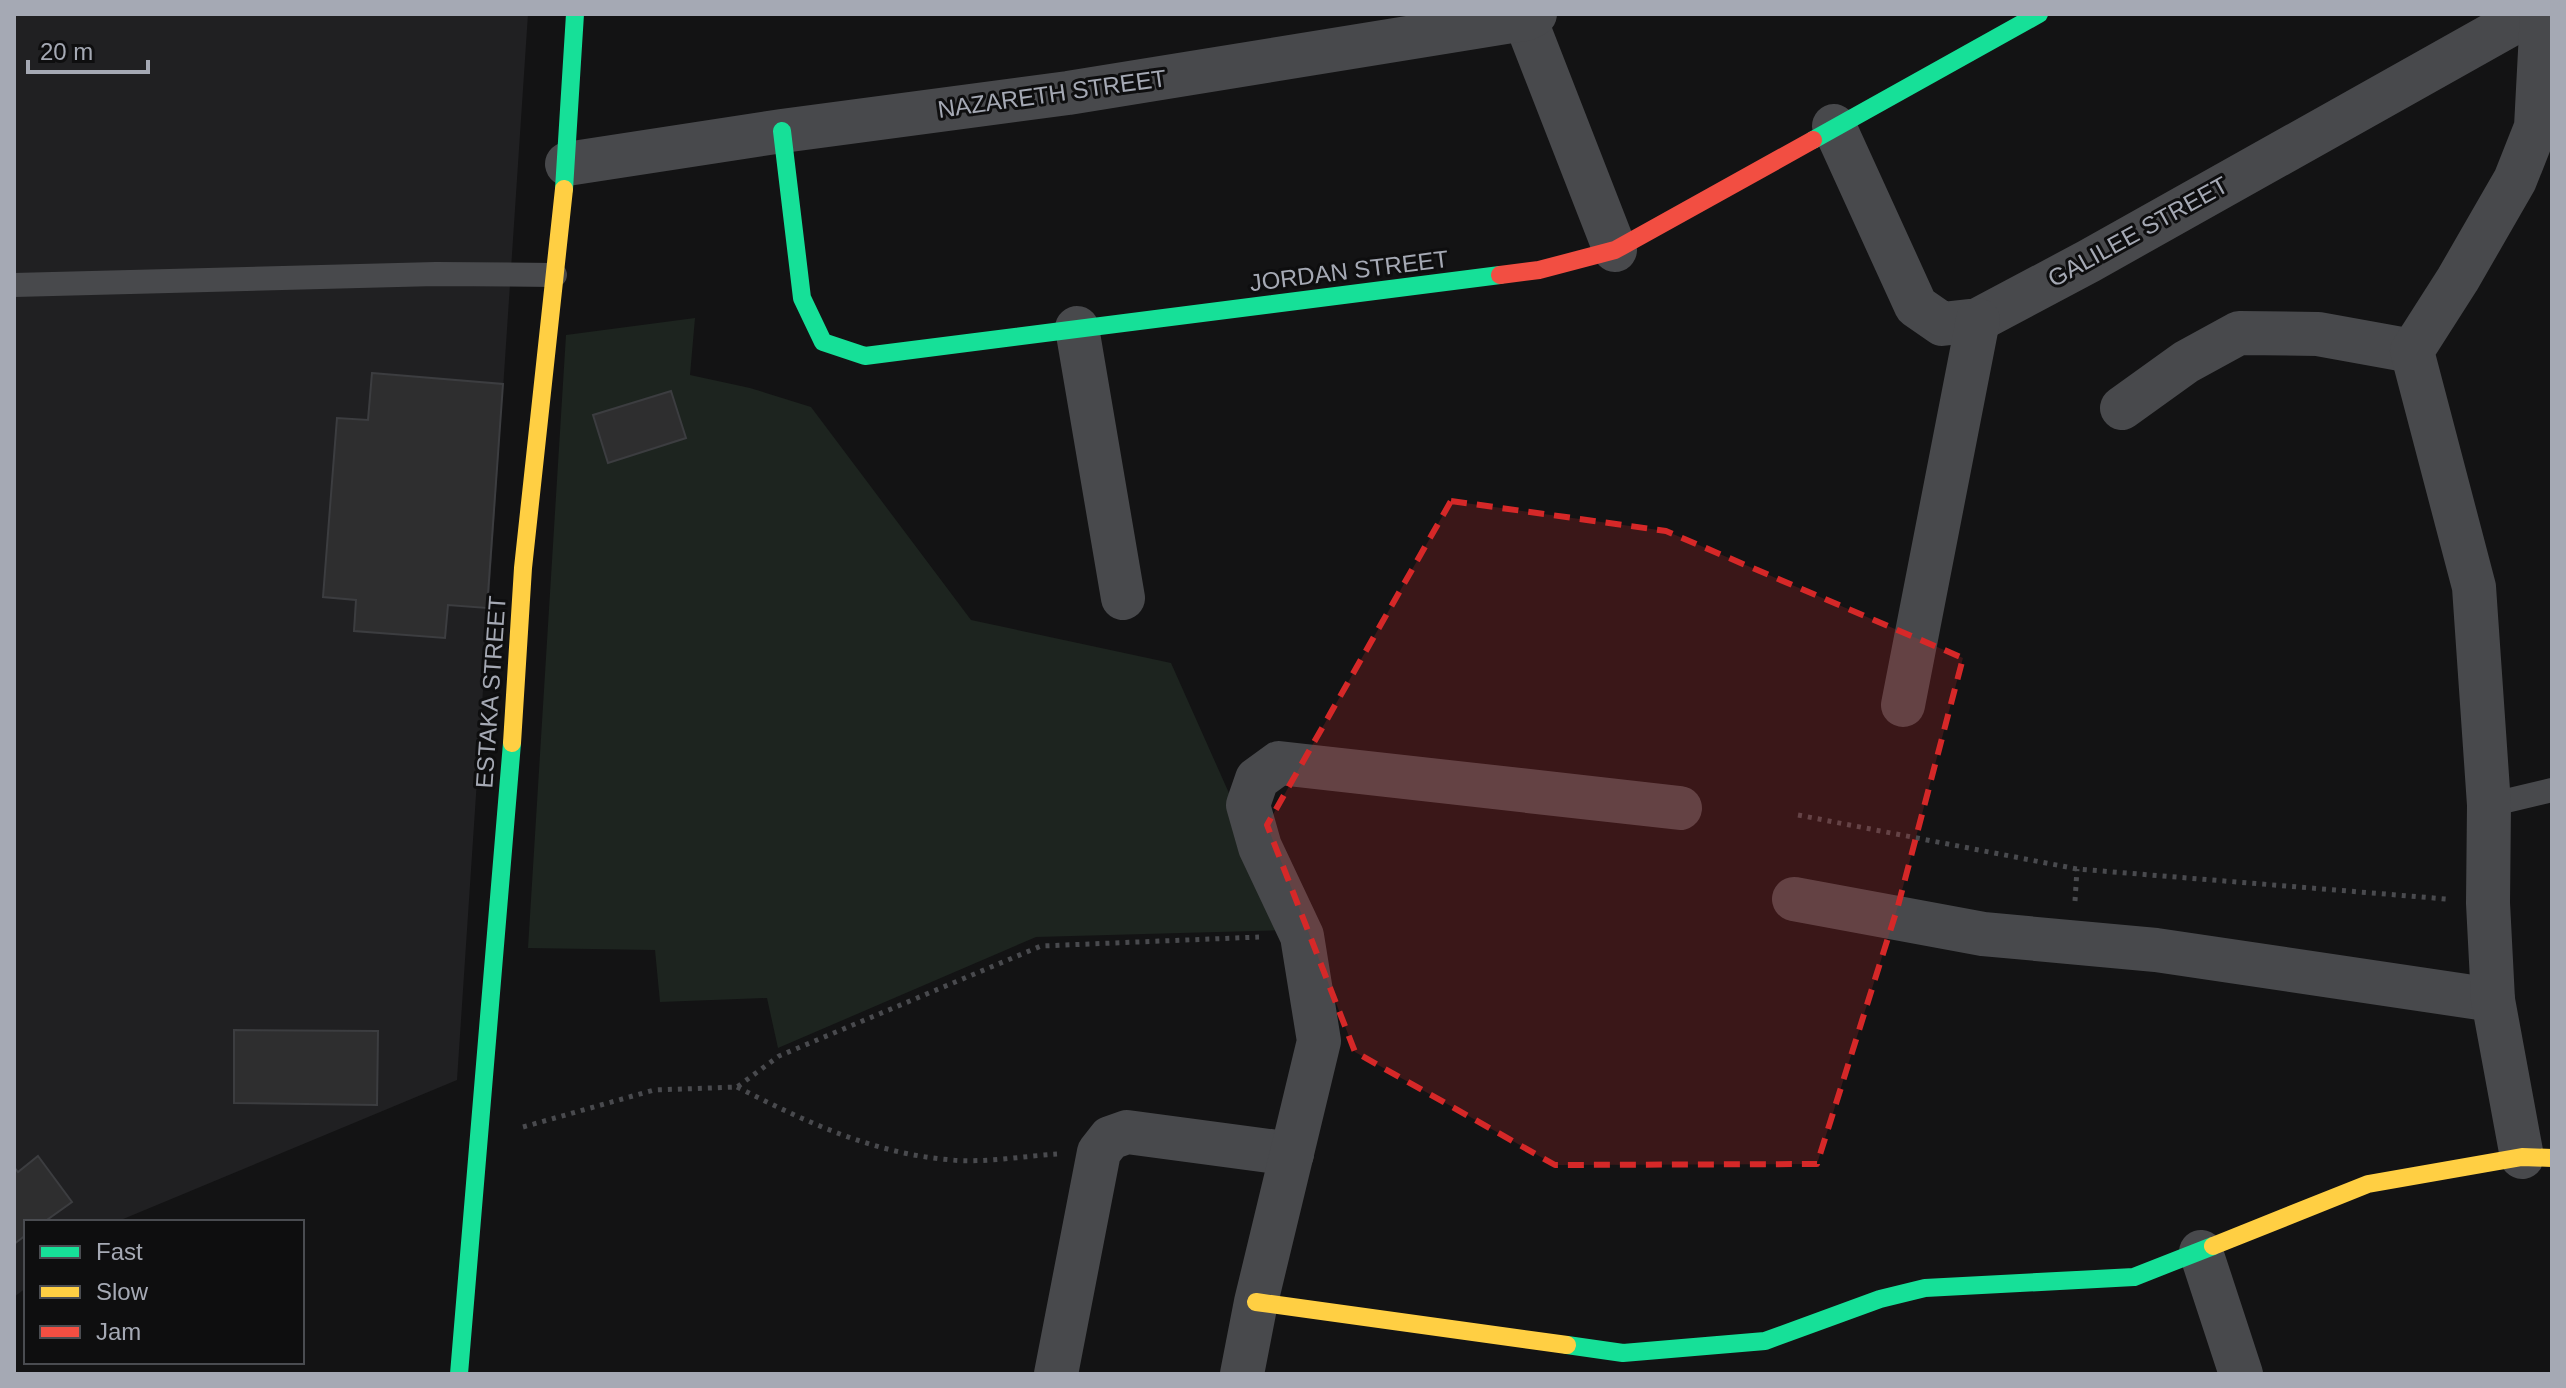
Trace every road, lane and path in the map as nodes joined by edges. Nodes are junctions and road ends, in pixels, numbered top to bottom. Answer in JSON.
{"nodes":[{"id":1,"x":575,"y":14,"type":"edge"},
{"id":2,"x":2039,"y":14,"type":"edge"},
{"id":3,"x":2529,"y":14,"type":"edge"},
{"id":4,"x":2542,"y":14,"type":"edge"},
{"id":5,"x":1530,"y":17,"type":"edge"},
{"id":6,"x":1834,"y":126,"type":"junction"},
{"id":7,"x":782,"y":131,"type":"junction"},
{"id":8,"x":567,"y":164,"type":"junction"},
{"id":9,"x":1615,"y":250,"type":"junction"},
{"id":10,"x":555,"y":275,"type":"junction"},
{"id":11,"x":14,"y":285,"type":"edge"},
{"id":12,"x":1978,"y":320,"type":"junction"},
{"id":13,"x":1077,"y":328,"type":"junction"},
{"id":14,"x":2412,"y":351,"type":"junction"},
{"id":15,"x":2122,"y":408,"type":"dead end"},
{"id":16,"x":1123,"y":598,"type":"dead end"},
{"id":17,"x":1903,"y":705,"type":"dead end"},
{"id":18,"x":2552,"y":790,"type":"edge"},
{"id":19,"x":2489,"y":805,"type":"junction"},
{"id":20,"x":1680,"y":808,"type":"dead end"},
{"id":21,"x":1798,"y":815,"type":"dead end"},
{"id":22,"x":1794,"y":899,"type":"dead end"},
{"id":23,"x":2488,"y":903,"type":"junction"},
{"id":24,"x":1302,"y":936,"type":"junction"},
{"id":25,"x":2493,"y":1000,"type":"junction"},
{"id":26,"x":737,"y":1087,"type":"junction"},
{"id":27,"x":479,"y":1139,"type":"junction"},
{"id":28,"x":1099,"y":1152,"type":"junction"},
{"id":29,"x":1292,"y":1154,"type":"junction"},
{"id":30,"x":2537,"y":1158,"type":"edge"},
{"id":31,"x":2201,"y":1252,"type":"junction"},
{"id":32,"x":1256,"y":1302,"type":"junction"},
{"id":33,"x":459,"y":1374,"type":"edge"},
{"id":34,"x":1056,"y":1374,"type":"edge"},
{"id":35,"x":1242,"y":1374,"type":"edge"},
{"id":36,"x":2241,"y":1374,"type":"edge"}],
"edges":[{"from":1,"to":8,"type":"street","name":"ESTAKA STREET"},
{"from":2,"to":6,"type":"street","name":"JORDAN STREET"},
{"from":3,"to":12,"type":"street","name":"GALILEE STREET"},
{"from":4,"to":14,"type":"street"},
{"from":5,"to":7,"type":"street","name":"NAZARETH STREET"},
{"from":5,"to":9,"type":"street"},
{"from":6,"to":9,"type":"street","name":"JORDAN STREET"},
{"from":6,"to":12,"type":"street","name":"GALILEE STREET"},
{"from":7,"to":8,"type":"street","name":"NAZARETH STREET"},
{"from":7,"to":13,"type":"street","name":"JORDAN STREET"},
{"from":8,"to":10,"type":"street","name":"ESTAKA STREET"},
{"from":9,"to":13,"type":"street","name":"JORDAN STREET"},
{"from":10,"to":11,"type":"lane"},
{"from":10,"to":27,"type":"street","name":"ESTAKA STREET"},
{"from":12,"to":17,"type":"street"},
{"from":13,"to":16,"type":"street"},
{"from":14,"to":15,"type":"street"},
{"from":14,"to":19,"type":"street"},
{"from":18,"to":19,"type":"lane"},
{"from":19,"to":23,"type":"street"},
{"from":20,"to":24,"type":"street"},
{"from":21,"to":23,"type":"path"},
{"from":22,"to":25,"type":"street"},
{"from":23,"to":25,"type":"street"},
{"from":24,"to":26,"type":"path"},
{"from":24,"to":29,"type":"street"},
{"from":25,"to":30,"type":"street"},
{"from":26,"to":27,"type":"path"},
{"from":26,"to":28,"type":"path"},
{"from":27,"to":33,"type":"street","name":"ESTAKA STREET"},
{"from":28,"to":29,"type":"street"},
{"from":28,"to":34,"type":"street"},
{"from":29,"to":32,"type":"street"},
{"from":30,"to":31,"type":"street"},
{"from":31,"to":32,"type":"street"},
{"from":31,"to":36,"type":"street"},
{"from":32,"to":35,"type":"street"}]}
